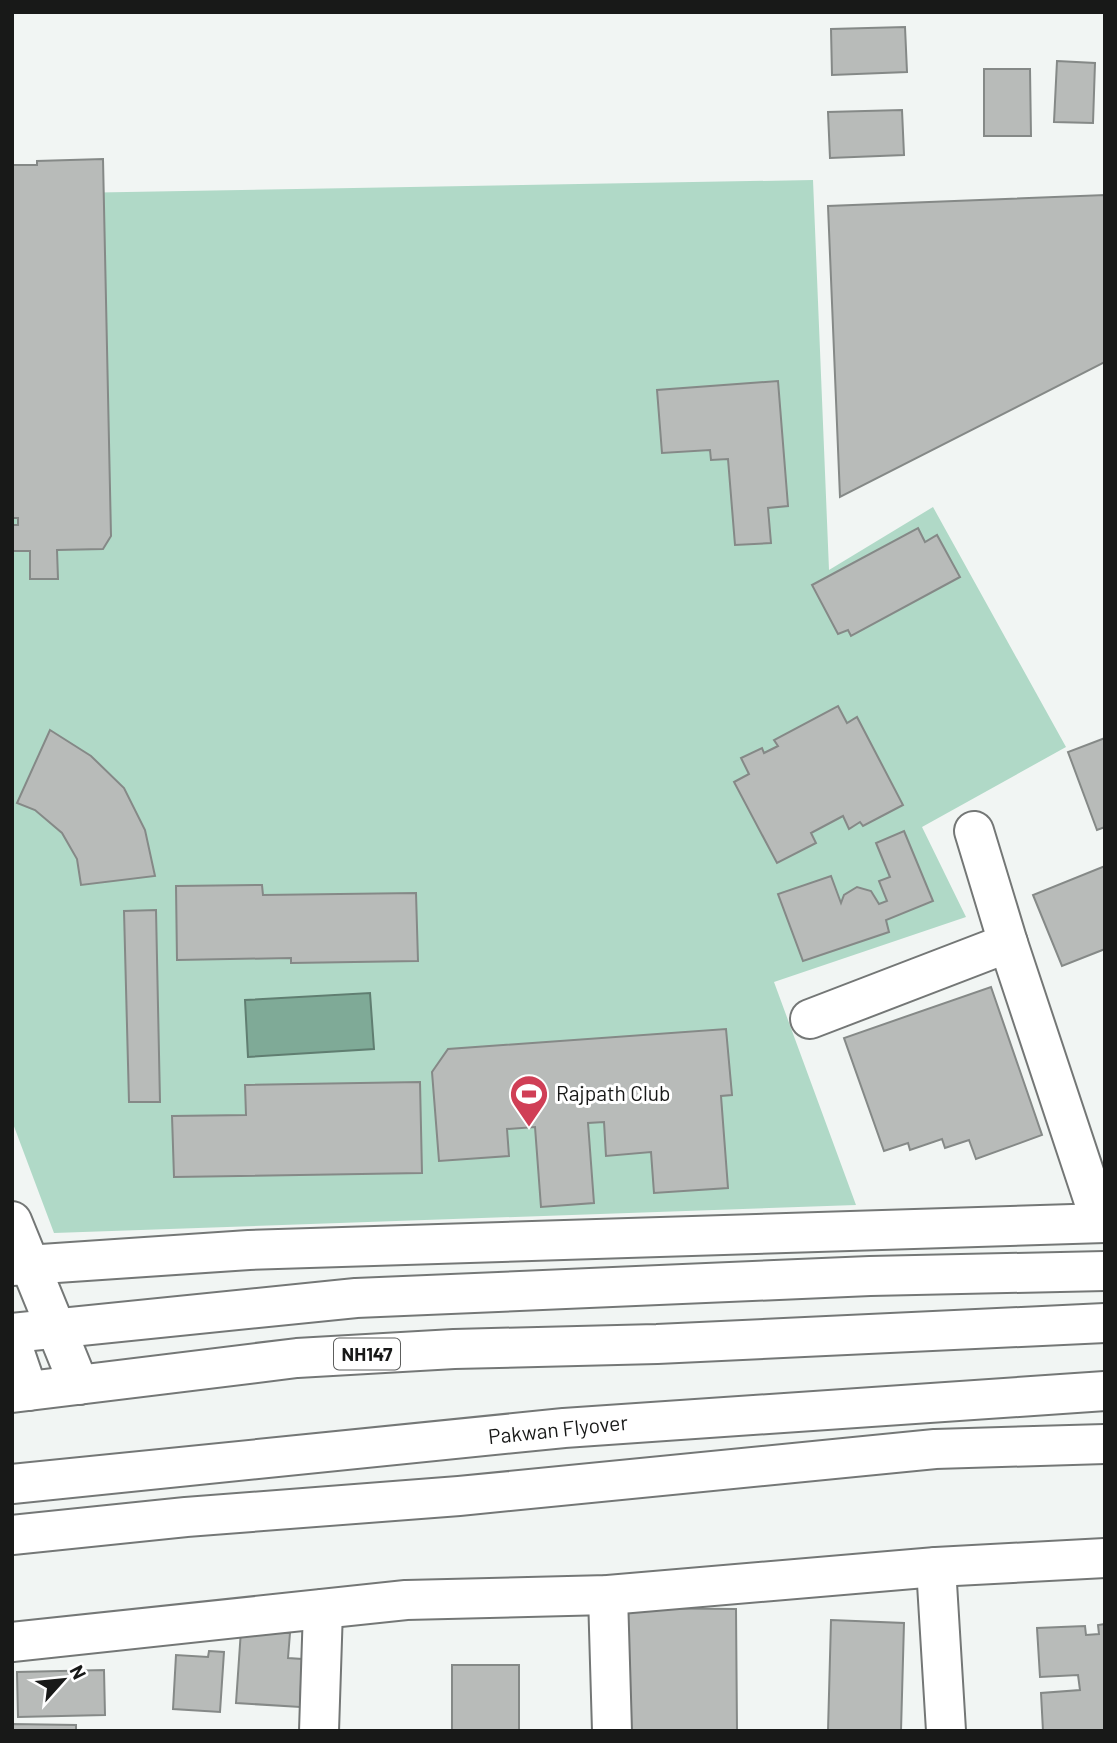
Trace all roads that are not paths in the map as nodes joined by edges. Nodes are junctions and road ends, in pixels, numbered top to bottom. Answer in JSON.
{"nodes":[{"id":1,"x":974,"y":831,"type":"dead end"},
{"id":2,"x":1008,"y":943,"type":"junction"},
{"id":3,"x":810,"y":1019,"type":"dead end"},
{"id":4,"x":12,"y":1221,"type":"edge"},
{"id":5,"x":1103,"y":1223,"type":"edge"},
{"id":6,"x":21,"y":1266,"type":"edge"},
{"id":7,"x":1105,"y":1271,"type":"edge"},
{"id":8,"x":1105,"y":1323,"type":"edge"},
{"id":9,"x":57,"y":1328,"type":"junction"},
{"id":10,"x":12,"y":1333,"type":"edge"},
{"id":11,"x":12,"y":1344,"type":"edge"},
{"id":12,"x":79,"y":1385,"type":"junction"},
{"id":13,"x":1105,"y":1391,"type":"edge"},
{"id":14,"x":20,"y":1392,"type":"edge"},
{"id":15,"x":1105,"y":1444,"type":"edge"},
{"id":16,"x":12,"y":1484,"type":"edge"},
{"id":17,"x":12,"y":1535,"type":"edge"},
{"id":18,"x":1105,"y":1558,"type":"edge"},
{"id":19,"x":936,"y":1567,"type":"junction"},
{"id":20,"x":608,"y":1595,"type":"junction"},
{"id":21,"x":323,"y":1609,"type":"junction"},
{"id":22,"x":12,"y":1642,"type":"edge"},
{"id":23,"x":319,"y":1731,"type":"edge"},
{"id":24,"x":612,"y":1731,"type":"edge"},
{"id":25,"x":946,"y":1731,"type":"edge"}],
"edges":[{"from":1,"to":2,"type":"main road"},
{"from":2,"to":3,"type":"main road"},
{"from":2,"to":5,"type":"main road"},
{"from":4,"to":6,"type":"main road"},
{"from":5,"to":6,"type":"main road"},
{"from":6,"to":9,"type":"main road"},
{"from":7,"to":9,"type":"main road"},
{"from":8,"to":12,"type":"main road","number":"NH147"},
{"from":9,"to":10,"type":"main road"},
{"from":9,"to":12,"type":"main road"},
{"from":11,"to":14,"type":"main road"},
{"from":12,"to":14,"type":"main road","number":"NH147"},
{"from":13,"to":16,"type":"main road","name":"Pakwan Flyover"},
{"from":15,"to":17,"type":"main road"},
{"from":18,"to":19,"type":"main road"},
{"from":19,"to":20,"type":"main road"},
{"from":19,"to":25,"type":"main road"},
{"from":20,"to":21,"type":"main road"},
{"from":20,"to":24,"type":"main road"},
{"from":21,"to":22,"type":"main road"},
{"from":21,"to":23,"type":"main road"}]}
